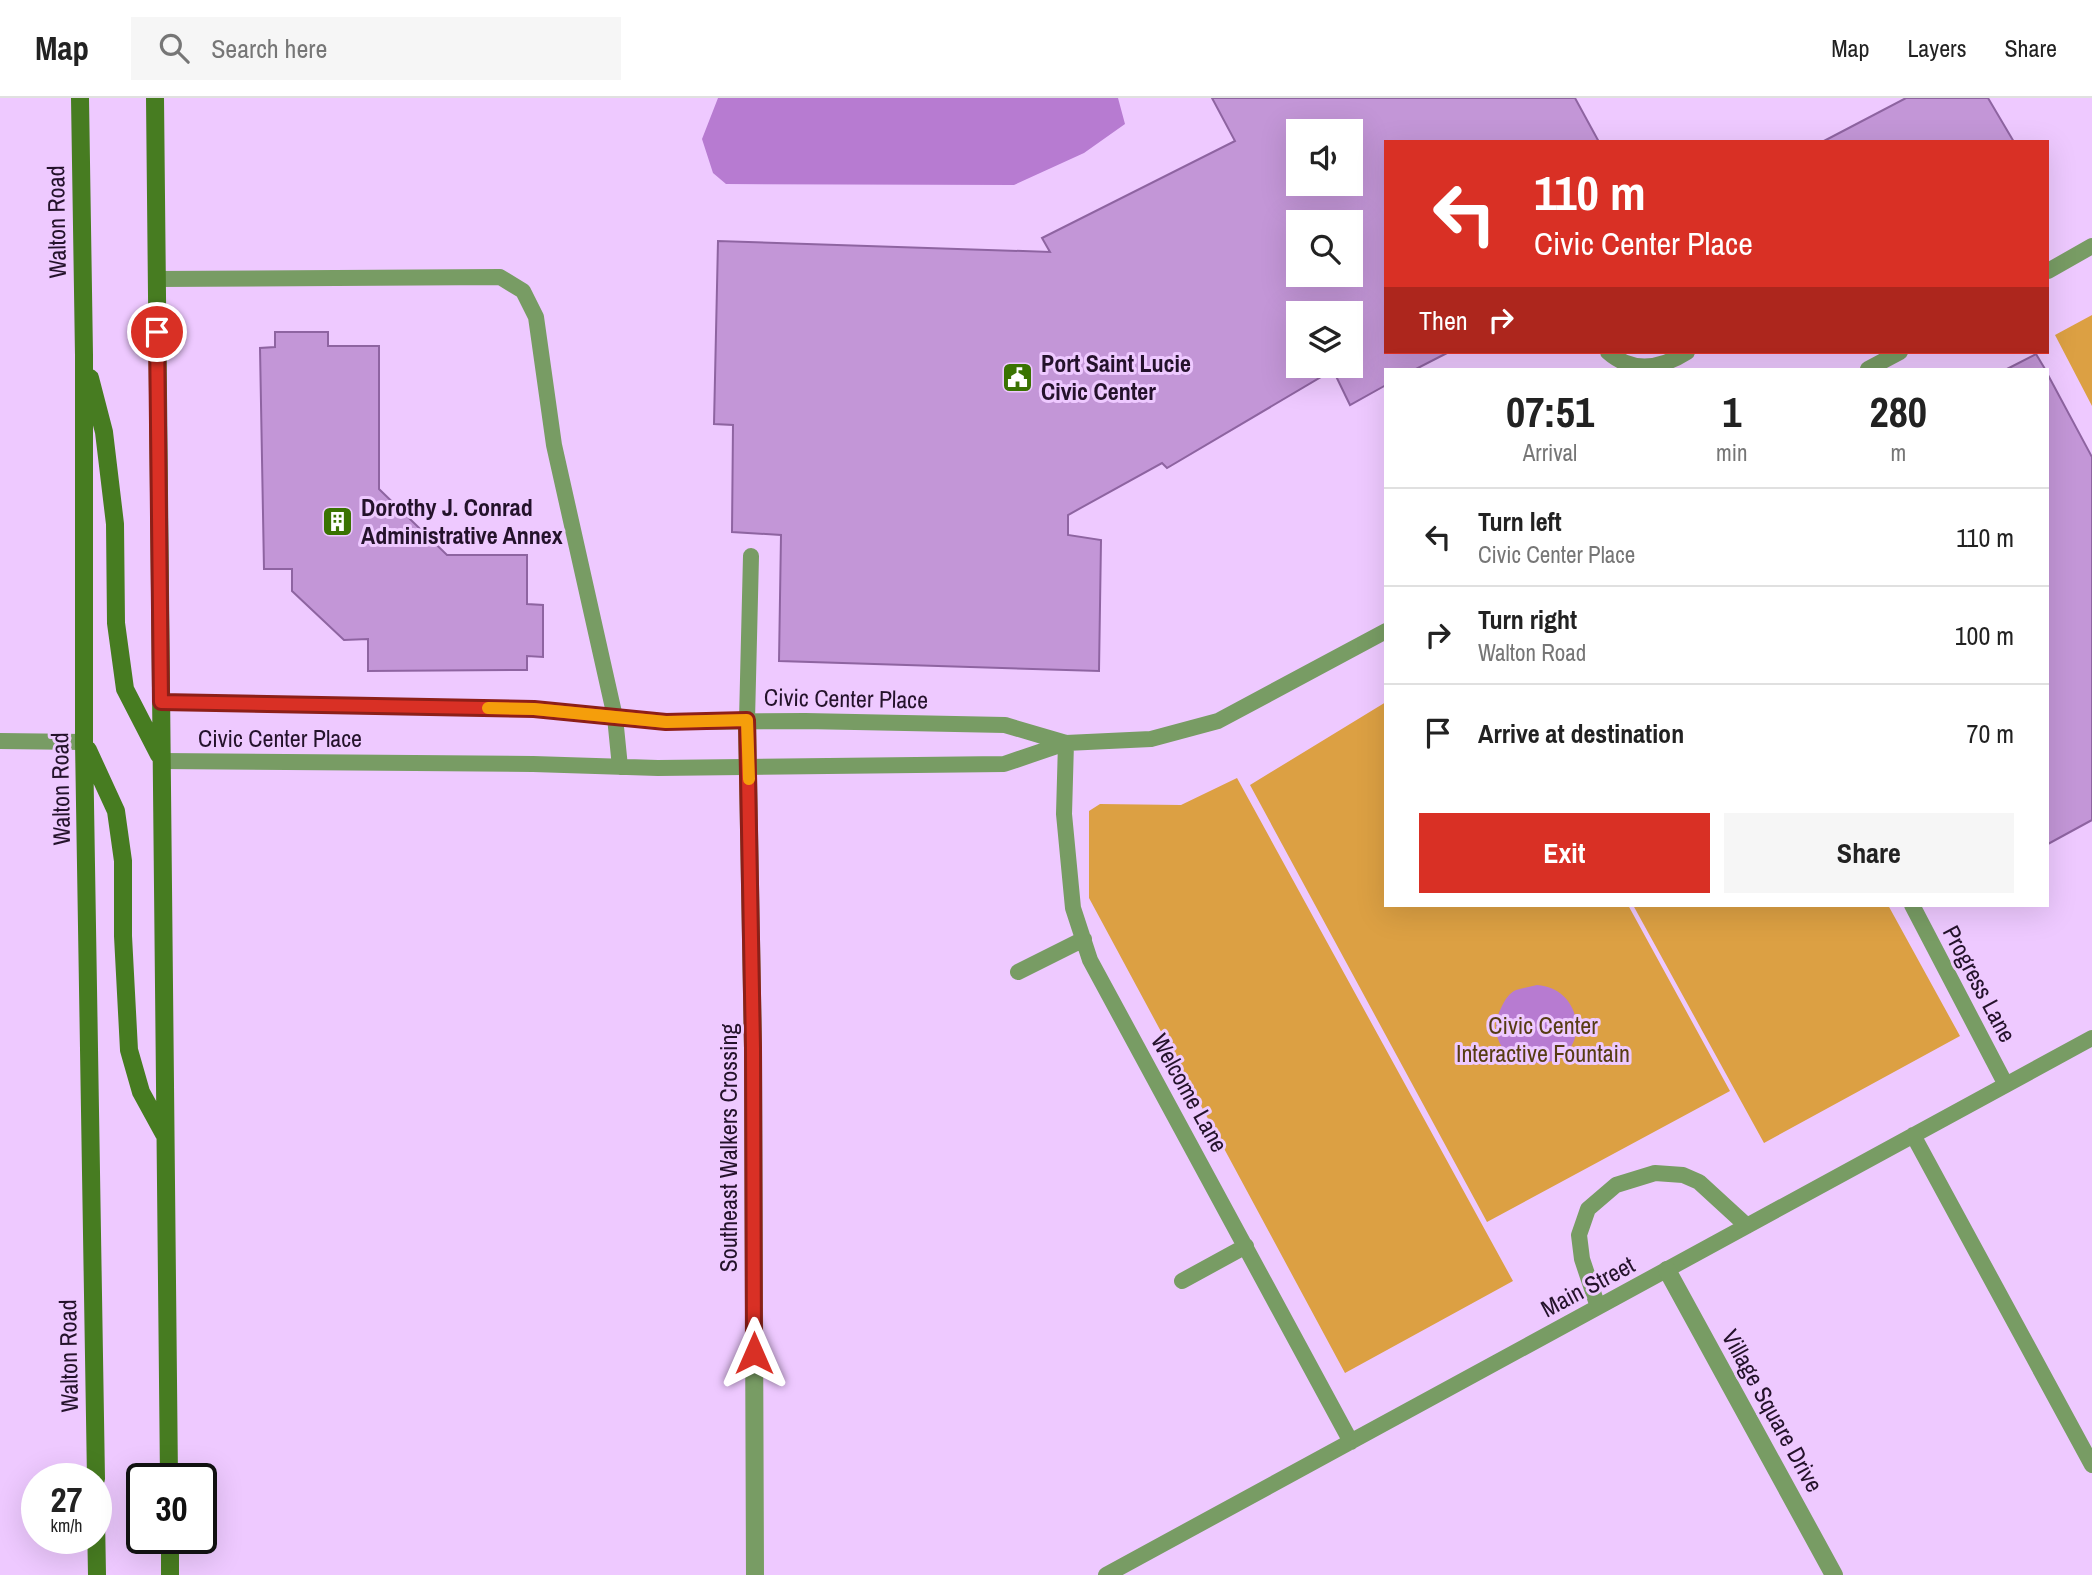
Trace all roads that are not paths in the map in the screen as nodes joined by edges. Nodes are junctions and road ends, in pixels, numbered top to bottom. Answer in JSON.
{"nodes":[{"id":1,"x":80,"y":98,"type":"edge"},
{"id":2,"x":155,"y":98,"type":"edge"},
{"id":3,"x":2092,"y":246,"type":"edge"},
{"id":4,"x":2049,"y":270,"type":"edge"},
{"id":5,"x":157,"y":279,"type":"junction"},
{"id":6,"x":1610,"y":354,"type":"edge"},
{"id":7,"x":1684,"y":354,"type":"edge"},
{"id":8,"x":1896,"y":354,"type":"edge"},
{"id":9,"x":84,"y":355,"type":"junction"},
{"id":10,"x":1633,"y":367,"type":"edge"},
{"id":11,"x":1870,"y":368,"type":"edge"},
{"id":12,"x":751,"y":556,"type":"dead end"},
{"id":13,"x":1384,"y":632,"type":"edge"},
{"id":14,"x":161,"y":702,"type":"junction"},
{"id":15,"x":615,"y":717,"type":"junction"},
{"id":16,"x":747,"y":720,"type":"junction"},
{"id":17,"x":0,"y":741,"type":"edge"},
{"id":18,"x":84,"y":742,"type":"junction"},
{"id":19,"x":1066,"y":743,"type":"junction"},
{"id":20,"x":162,"y":761,"type":"junction"},
{"id":21,"x":620,"y":766,"type":"junction"},
{"id":22,"x":749,"y":768,"type":"junction"},
{"id":23,"x":1913,"y":907,"type":"edge"},
{"id":24,"x":1084,"y":939,"type":"junction"},
{"id":25,"x":1018,"y":972,"type":"dead end"},
{"id":26,"x":2092,"y":1038,"type":"edge"},
{"id":27,"x":2006,"y":1085,"type":"junction"},
{"id":28,"x":1913,"y":1135,"type":"junction"},
{"id":29,"x":166,"y":1137,"type":"junction"},
{"id":30,"x":1747,"y":1226,"type":"junction"},
{"id":31,"x":1246,"y":1245,"type":"junction"},
{"id":32,"x":1667,"y":1270,"type":"junction"},
{"id":33,"x":1182,"y":1281,"type":"dead end"},
{"id":34,"x":1598,"y":1307,"type":"junction"},
{"id":35,"x":1351,"y":1442,"type":"junction"},
{"id":36,"x":96,"y":1463,"type":"edge"},
{"id":37,"x":169,"y":1463,"type":"edge"},
{"id":38,"x":2092,"y":1465,"type":"edge"},
{"id":39,"x":97,"y":1554,"type":"edge"},
{"id":40,"x":170,"y":1554,"type":"edge"},
{"id":41,"x":1130,"y":1569,"type":"edge"},
{"id":42,"x":97,"y":1575,"type":"edge"},
{"id":43,"x":170,"y":1575,"type":"edge"},
{"id":44,"x":755,"y":1575,"type":"edge"},
{"id":45,"x":1106,"y":1575,"type":"edge"},
{"id":46,"x":1834,"y":1575,"type":"edge"}],
"edges":[{"from":1,"to":9,"type":"main road","name":"Walton Road"},
{"from":2,"to":5,"type":"main road"},
{"from":3,"to":4,"type":"lane"},
{"from":5,"to":14,"type":"main road"},
{"from":5,"to":15,"type":"lane"},
{"from":6,"to":10,"type":"lane"},
{"from":7,"to":10,"type":"lane"},
{"from":8,"to":11,"type":"lane"},
{"from":9,"to":18,"type":"main road","name":"Walton Road"},
{"from":9,"to":20,"type":"main road"},
{"from":12,"to":16,"type":"lane"},
{"from":13,"to":19,"type":"lane","name":"Civic Center Place"},
{"from":14,"to":15,"type":"lane","name":"Civic Center Place"},
{"from":14,"to":20,"type":"main road"},
{"from":15,"to":16,"type":"lane","name":"Civic Center Place"},
{"from":15,"to":21,"type":"lane"},
{"from":16,"to":19,"type":"lane","name":"Civic Center Place"},
{"from":16,"to":22,"type":"street","name":"Southeast Walkers Crossing"},
{"from":17,"to":18,"type":"lane"},
{"from":18,"to":29,"type":"main road"},
{"from":18,"to":36,"type":"main road","name":"Walton Road"},
{"from":19,"to":22,"type":"lane","name":"Civic Center Place"},
{"from":19,"to":24,"type":"lane","name":"Welcome Lane"},
{"from":20,"to":21,"type":"lane","name":"Civic Center Place"},
{"from":20,"to":29,"type":"main road"},
{"from":21,"to":22,"type":"lane","name":"Civic Center Place"},
{"from":22,"to":44,"type":"street","name":"Southeast Walkers Crossing"},
{"from":23,"to":27,"type":"lane","name":"Progress Lane"},
{"from":24,"to":25,"type":"lane"},
{"from":24,"to":31,"type":"lane","name":"Welcome Lane"},
{"from":26,"to":27,"type":"lane","name":"Main Street"},
{"from":27,"to":28,"type":"lane","name":"Main Street"},
{"from":28,"to":30,"type":"lane","name":"Main Street"},
{"from":28,"to":38,"type":"lane"},
{"from":29,"to":37,"type":"main road"},
{"from":30,"to":32,"type":"lane","name":"Main Street"},
{"from":30,"to":34,"type":"lane"},
{"from":31,"to":33,"type":"lane"},
{"from":31,"to":35,"type":"lane","name":"Welcome Lane"},
{"from":32,"to":34,"type":"lane","name":"Main Street"},
{"from":32,"to":46,"type":"street","name":"Village Square Drive"},
{"from":34,"to":35,"type":"lane","name":"Main Street"},
{"from":35,"to":41,"type":"lane","name":"Main Street"},
{"from":39,"to":42,"type":"main road"},
{"from":40,"to":43,"type":"main road"},
{"from":41,"to":45,"type":"lane","name":"Main Street"}]}
